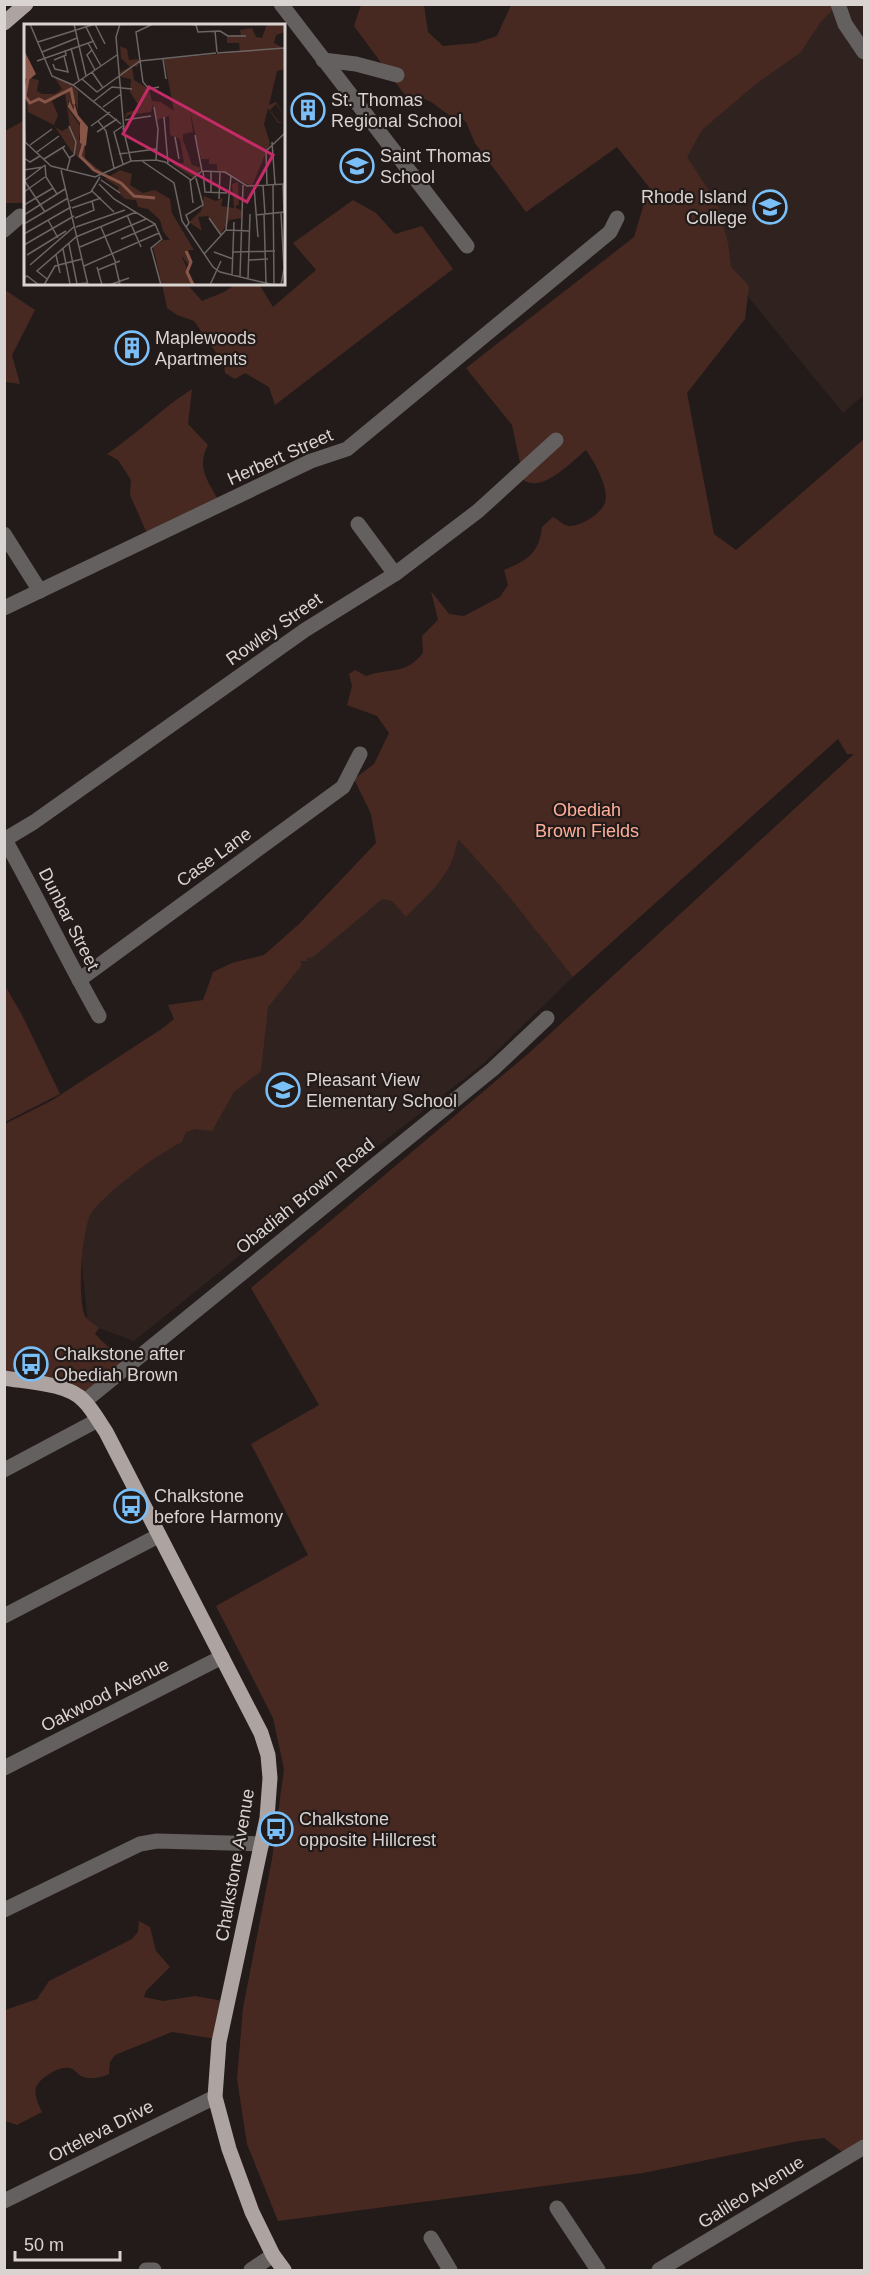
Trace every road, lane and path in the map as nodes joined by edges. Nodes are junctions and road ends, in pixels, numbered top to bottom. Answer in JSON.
{"nodes":[{"id":1,"x":26,"y":4,"type":"edge"},
{"id":2,"x":280,"y":4,"type":"edge"},
{"id":3,"x":838,"y":4,"type":"edge"},
{"id":4,"x":4,"y":23,"type":"edge"},
{"id":5,"x":864,"y":51,"type":"edge"},
{"id":6,"x":323,"y":60,"type":"junction"},
{"id":7,"x":397,"y":75,"type":"dead end"},
{"id":8,"x":20,"y":216,"type":"dead end"},
{"id":9,"x":617,"y":218,"type":"dead end"},
{"id":10,"x":4,"y":230,"type":"edge"},
{"id":11,"x":467,"y":246,"type":"dead end"},
{"id":12,"x":556,"y":440,"type":"dead end"},
{"id":13,"x":358,"y":524,"type":"dead end"},
{"id":14,"x":4,"y":534,"type":"edge"},
{"id":15,"x":395,"y":574,"type":"junction"},
{"id":16,"x":40,"y":591,"type":"junction"},
{"id":17,"x":4,"y":608,"type":"edge"},
{"id":18,"x":360,"y":754,"type":"dead end"},
{"id":19,"x":5,"y":840,"type":"edge"},
{"id":20,"x":78,"y":981,"type":"junction"},
{"id":21,"x":99,"y":1016,"type":"dead end"},
{"id":22,"x":547,"y":1018,"type":"dead end"},
{"id":23,"x":4,"y":1378,"type":"edge"},
{"id":24,"x":85,"y":1401,"type":"junction"},
{"id":25,"x":98,"y":1420,"type":"junction"},
{"id":26,"x":4,"y":1470,"type":"edge"},
{"id":27,"x":158,"y":1536,"type":"junction"},
{"id":28,"x":4,"y":1616,"type":"edge"},
{"id":29,"x":222,"y":1656,"type":"junction"},
{"id":30,"x":4,"y":1768,"type":"edge"},
{"id":31,"x":262,"y":1844,"type":"junction"},
{"id":32,"x":4,"y":1911,"type":"edge"},
{"id":33,"x":215,"y":2097,"type":"junction"},
{"id":34,"x":864,"y":2147,"type":"edge"},
{"id":35,"x":4,"y":2201,"type":"edge"},
{"id":36,"x":557,"y":2208,"type":"dead end"},
{"id":37,"x":431,"y":2238,"type":"dead end"},
{"id":38,"x":273,"y":2255,"type":"junction"},
{"id":39,"x":146,"y":2271,"type":"edge"},
{"id":40,"x":154,"y":2271,"type":"edge"},
{"id":41,"x":251,"y":2271,"type":"edge"},
{"id":42,"x":284,"y":2271,"type":"edge"},
{"id":43,"x":450,"y":2271,"type":"edge"},
{"id":44,"x":598,"y":2271,"type":"edge"},
{"id":45,"x":659,"y":2271,"type":"edge"}],
"edges":[{"from":1,"to":4,"type":"main road"},
{"from":2,"to":6,"type":"street"},
{"from":3,"to":5,"type":"street"},
{"from":6,"to":7,"type":"street"},
{"from":6,"to":11,"type":"street"},
{"from":8,"to":10,"type":"street"},
{"from":9,"to":16,"type":"street","name":"Herbert Street"},
{"from":12,"to":15,"type":"street","name":"Rowley Street"},
{"from":13,"to":15,"type":"street"},
{"from":14,"to":16,"type":"street"},
{"from":15,"to":19,"type":"street","name":"Rowley Street"},
{"from":16,"to":17,"type":"street","name":"Herbert Street"},
{"from":18,"to":20,"type":"street","name":"Case Lane"},
{"from":19,"to":20,"type":"street","name":"Dunbar Street"},
{"from":20,"to":21,"type":"street","name":"Dunbar Street"},
{"from":22,"to":24,"type":"street","name":"Obadiah Brown Road"},
{"from":23,"to":24,"type":"main road","name":"Chalkstone Avenue"},
{"from":24,"to":25,"type":"main road","name":"Chalkstone Avenue"},
{"from":25,"to":26,"type":"street"},
{"from":25,"to":27,"type":"main road","name":"Chalkstone Avenue"},
{"from":27,"to":28,"type":"street"},
{"from":27,"to":29,"type":"main road","name":"Chalkstone Avenue"},
{"from":29,"to":30,"type":"street","name":"Oakwood Avenue"},
{"from":29,"to":31,"type":"main road","name":"Chalkstone Avenue"},
{"from":31,"to":32,"type":"street"},
{"from":31,"to":33,"type":"main road","name":"Chalkstone Avenue"},
{"from":33,"to":35,"type":"street","name":"Orteleva Drive"},
{"from":33,"to":38,"type":"main road","name":"Chalkstone Avenue"},
{"from":34,"to":45,"type":"street","name":"Galileo Avenue"},
{"from":36,"to":44,"type":"street"},
{"from":37,"to":43,"type":"street"},
{"from":38,"to":41,"type":"street"},
{"from":38,"to":42,"type":"main road","name":"Chalkstone Avenue"},
{"from":39,"to":40,"type":"street"}]}
